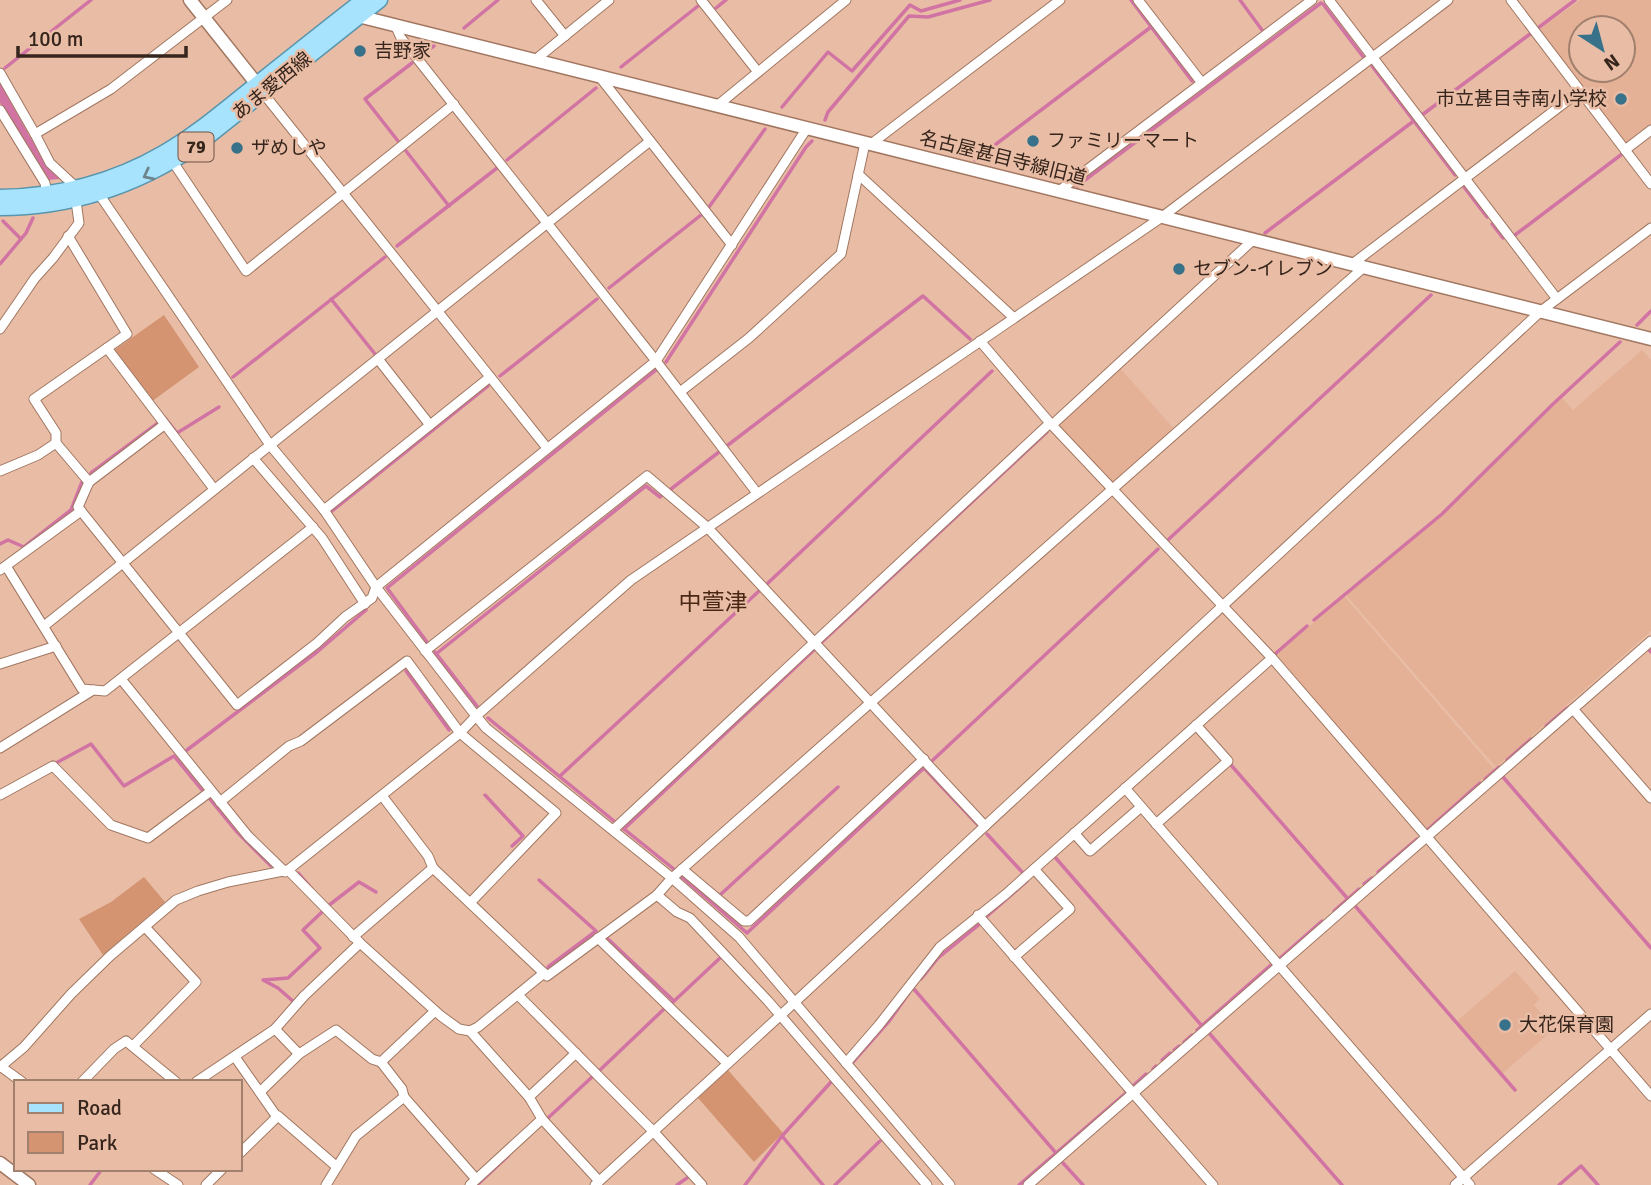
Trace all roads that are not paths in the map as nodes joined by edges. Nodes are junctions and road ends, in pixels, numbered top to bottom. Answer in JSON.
{"nodes":[{"id":1,"x":190,"y":0,"type":"edge"},
{"id":2,"x":227,"y":0,"type":"edge"},
{"id":3,"x":363,"y":0,"type":"edge"},
{"id":4,"x":380,"y":0,"type":"edge"},
{"id":5,"x":536,"y":0,"type":"edge"},
{"id":6,"x":610,"y":0,"type":"edge"},
{"id":7,"x":701,"y":0,"type":"edge"},
{"id":8,"x":846,"y":0,"type":"edge"},
{"id":9,"x":1060,"y":0,"type":"edge"},
{"id":10,"x":1139,"y":0,"type":"edge"},
{"id":11,"x":1312,"y":0,"type":"edge"},
{"id":12,"x":1329,"y":0,"type":"edge"},
{"id":13,"x":1448,"y":0,"type":"edge"},
{"id":14,"x":1511,"y":0,"type":"edge"},
{"id":15,"x":352,"y":15,"type":"junction"},
{"id":16,"x":204,"y":18,"type":"junction"},
{"id":17,"x":396,"y":27,"type":"junction"},
{"id":18,"x":565,"y":36,"type":"junction"},
{"id":19,"x":1373,"y":57,"type":"junction"},
{"id":20,"x":535,"y":60,"type":"junction"},
{"id":21,"x":758,"y":72,"type":"junction"},
{"id":22,"x":0,"y":73,"type":"edge"},
{"id":23,"x":599,"y":76,"type":"junction"},
{"id":24,"x":1202,"y":83,"type":"junction"},
{"id":25,"x":260,"y":88,"type":"junction"},
{"id":26,"x":1580,"y":91,"type":"junction"},
{"id":27,"x":454,"y":104,"type":"junction"},
{"id":28,"x":718,"y":105,"type":"junction"},
{"id":29,"x":0,"y":110,"type":"edge"},
{"id":30,"x":807,"y":128,"type":"junction"},
{"id":31,"x":1651,"y":130,"type":"edge"},
{"id":32,"x":35,"y":134,"type":"junction"},
{"id":33,"x":650,"y":141,"type":"junction"},
{"id":34,"x":868,"y":144,"type":"junction"},
{"id":35,"x":1625,"y":150,"type":"junction"},
{"id":36,"x":173,"y":162,"type":"junction"},
{"id":37,"x":858,"y":174,"type":"junction"},
{"id":38,"x":1464,"y":178,"type":"junction"},
{"id":39,"x":1651,"y":184,"type":"edge"},
{"id":40,"x":1059,"y":191,"type":"junction"},
{"id":41,"x":344,"y":193,"type":"junction"},
{"id":42,"x":47,"y":194,"type":"junction"},
{"id":43,"x":77,"y":194,"type":"junction"},
{"id":44,"x":99,"y":194,"type":"junction"},
{"id":45,"x":0,"y":197,"type":"edge"},
{"id":46,"x":0,"y":208,"type":"edge"},
{"id":47,"x":1162,"y":217,"type":"junction"},
{"id":48,"x":548,"y":223,"type":"junction"},
{"id":49,"x":1651,"y":228,"type":"edge"},
{"id":50,"x":68,"y":236,"type":"junction"},
{"id":51,"x":1254,"y":240,"type":"junction"},
{"id":52,"x":732,"y":245,"type":"junction"},
{"id":53,"x":1357,"y":266,"type":"junction"},
{"id":54,"x":1557,"y":299,"type":"junction"},
{"id":55,"x":438,"y":311,"type":"junction"},
{"id":56,"x":1541,"y":311,"type":"junction"},
{"id":57,"x":1014,"y":318,"type":"junction"},
{"id":58,"x":0,"y":329,"type":"edge"},
{"id":59,"x":1651,"y":339,"type":"edge"},
{"id":60,"x":980,"y":341,"type":"junction"},
{"id":61,"x":107,"y":348,"type":"junction"},
{"id":62,"x":377,"y":359,"type":"junction"},
{"id":63,"x":656,"y":361,"type":"junction"},
{"id":64,"x":490,"y":377,"type":"junction"},
{"id":65,"x":680,"y":392,"type":"junction"},
{"id":66,"x":1051,"y":424,"type":"junction"},
{"id":67,"x":163,"y":425,"type":"junction"},
{"id":68,"x":430,"y":425,"type":"junction"},
{"id":69,"x":56,"y":443,"type":"junction"},
{"id":70,"x":270,"y":445,"type":"junction"},
{"id":71,"x":547,"y":448,"type":"junction"},
{"id":72,"x":253,"y":458,"type":"junction"},
{"id":73,"x":1,"y":468,"type":"edge"},
{"id":74,"x":89,"y":482,"type":"junction"},
{"id":75,"x":214,"y":489,"type":"junction"},
{"id":76,"x":1113,"y":490,"type":"junction"},
{"id":77,"x":757,"y":493,"type":"junction"},
{"id":78,"x":324,"y":510,"type":"junction"},
{"id":79,"x":81,"y":511,"type":"junction"},
{"id":80,"x":313,"y":527,"type":"junction"},
{"id":81,"x":707,"y":527,"type":"junction"},
{"id":82,"x":122,"y":563,"type":"junction"},
{"id":83,"x":3,"y":568,"type":"edge"},
{"id":84,"x":376,"y":587,"type":"junction"},
{"id":85,"x":365,"y":604,"type":"junction"},
{"id":86,"x":1223,"y":607,"type":"junction"},
{"id":87,"x":44,"y":626,"type":"junction"},
{"id":88,"x":178,"y":633,"type":"junction"},
{"id":89,"x":1651,"y":641,"type":"edge"},
{"id":90,"x":814,"y":642,"type":"junction"},
{"id":91,"x":56,"y":646,"type":"junction"},
{"id":92,"x":425,"y":651,"type":"junction"},
{"id":93,"x":1272,"y":658,"type":"junction"},
{"id":94,"x":0,"y":664,"type":"edge"},
{"id":95,"x":121,"y":679,"type":"junction"},
{"id":96,"x":93,"y":690,"type":"junction"},
{"id":97,"x":872,"y":703,"type":"junction"},
{"id":98,"x":1573,"y":709,"type":"junction"},
{"id":99,"x":476,"y":716,"type":"junction"},
{"id":100,"x":1196,"y":725,"type":"junction"},
{"id":101,"x":460,"y":733,"type":"junction"},
{"id":102,"x":0,"y":748,"type":"edge"},
{"id":103,"x":924,"y":759,"type":"junction"},
{"id":104,"x":1125,"y":788,"type":"junction"},
{"id":105,"x":211,"y":791,"type":"junction"},
{"id":106,"x":0,"y":795,"type":"edge"},
{"id":107,"x":383,"y":797,"type":"junction"},
{"id":108,"x":1651,"y":798,"type":"edge"},
{"id":109,"x":220,"y":802,"type":"junction"},
{"id":110,"x":1141,"y":807,"type":"junction"},
{"id":111,"x":1156,"y":824,"type":"junction"},
{"id":112,"x":985,"y":826,"type":"junction"},
{"id":113,"x":613,"y":830,"type":"junction"},
{"id":114,"x":1074,"y":833,"type":"junction"},
{"id":115,"x":1426,"y":838,"type":"junction"},
{"id":116,"x":433,"y":868,"type":"junction"},
{"id":117,"x":682,"y":869,"type":"junction"},
{"id":118,"x":1034,"y":869,"type":"junction"},
{"id":119,"x":287,"y":871,"type":"junction"},
{"id":120,"x":672,"y":878,"type":"junction"},
{"id":121,"x":657,"y":895,"type":"junction"},
{"id":122,"x":470,"y":903,"type":"junction"},
{"id":123,"x":978,"y":915,"type":"junction"},
{"id":124,"x":145,"y":927,"type":"junction"},
{"id":125,"x":598,"y":938,"type":"junction"},
{"id":126,"x":357,"y":940,"type":"junction"},
{"id":127,"x":1014,"y":957,"type":"junction"},
{"id":128,"x":1279,"y":966,"type":"junction"},
{"id":129,"x":544,"y":973,"type":"junction"},
{"id":130,"x":518,"y":995,"type":"junction"},
{"id":131,"x":795,"y":1002,"type":"junction"},
{"id":132,"x":435,"y":1011,"type":"junction"},
{"id":133,"x":1651,"y":1014,"type":"edge"},
{"id":134,"x":780,"y":1016,"type":"junction"},
{"id":135,"x":275,"y":1029,"type":"junction"},
{"id":136,"x":470,"y":1031,"type":"junction"},
{"id":137,"x":134,"y":1045,"type":"junction"},
{"id":138,"x":1611,"y":1049,"type":"junction"},
{"id":139,"x":576,"y":1053,"type":"junction"},
{"id":140,"x":299,"y":1054,"type":"junction"},
{"id":141,"x":234,"y":1058,"type":"junction"},
{"id":142,"x":381,"y":1062,"type":"junction"},
{"id":143,"x":727,"y":1063,"type":"junction"},
{"id":144,"x":846,"y":1063,"type":"junction"},
{"id":145,"x":0,"y":1066,"type":"edge"},
{"id":146,"x":19,"y":1080,"type":"edge"},
{"id":147,"x":84,"y":1080,"type":"edge"},
{"id":148,"x":174,"y":1080,"type":"edge"},
{"id":149,"x":199,"y":1080,"type":"edge"},
{"id":150,"x":260,"y":1092,"type":"junction"},
{"id":151,"x":1133,"y":1093,"type":"junction"},
{"id":152,"x":1651,"y":1096,"type":"edge"},
{"id":153,"x":404,"y":1097,"type":"junction"},
{"id":154,"x":529,"y":1097,"type":"junction"},
{"id":155,"x":277,"y":1117,"type":"junction"},
{"id":156,"x":541,"y":1119,"type":"junction"},
{"id":157,"x":653,"y":1131,"type":"junction"},
{"id":158,"x":242,"y":1151,"type":"edge"},
{"id":159,"x":0,"y":1163,"type":"edge"},
{"id":160,"x":337,"y":1167,"type":"junction"},
{"id":161,"x":157,"y":1171,"type":"edge"},
{"id":162,"x":220,"y":1171,"type":"edge"},
{"id":163,"x":1467,"y":1181,"type":"edge"},
{"id":164,"x":473,"y":1182,"type":"edge"},
{"id":165,"x":597,"y":1183,"type":"edge"},
{"id":166,"x":695,"y":1183,"type":"edge"},
{"id":167,"x":29,"y":1185,"type":"edge"},
{"id":168,"x":178,"y":1185,"type":"edge"},
{"id":169,"x":206,"y":1185,"type":"edge"},
{"id":170,"x":326,"y":1185,"type":"edge"},
{"id":171,"x":927,"y":1185,"type":"edge"},
{"id":172,"x":950,"y":1185,"type":"edge"},
{"id":173,"x":1028,"y":1185,"type":"edge"},
{"id":174,"x":1213,"y":1185,"type":"edge"},
{"id":175,"x":1455,"y":1185,"type":"edge"}],
"edges":[{"from":1,"to":16,"type":"street"},
{"from":2,"to":16,"type":"street"},
{"from":3,"to":15,"type":"main road","name":"あま愛西線","number":"79"},
{"from":4,"to":15,"type":"main road","name":"あま愛西線","number":"79"},
{"from":5,"to":18,"type":"street"},
{"from":6,"to":18,"type":"street"},
{"from":7,"to":21,"type":"street"},
{"from":8,"to":21,"type":"street"},
{"from":9,"to":34,"type":"street"},
{"from":10,"to":24,"type":"street"},
{"from":11,"to":24,"type":"street"},
{"from":12,"to":19,"type":"street"},
{"from":13,"to":19,"type":"street"},
{"from":14,"to":26,"type":"street"},
{"from":15,"to":17,"type":"street","name":"名古屋甚目寺線旧道"},
{"from":15,"to":25,"type":"main road","name":"あま愛西線","number":"79"},
{"from":16,"to":25,"type":"street"},
{"from":16,"to":32,"type":"street"},
{"from":17,"to":20,"type":"street","name":"名古屋甚目寺線旧道"},
{"from":17,"to":27,"type":"street"},
{"from":18,"to":20,"type":"street"},
{"from":19,"to":38,"type":"street"},
{"from":19,"to":47,"type":"street"},
{"from":20,"to":23,"type":"street","name":"名古屋甚目寺線旧道"},
{"from":21,"to":28,"type":"street"},
{"from":22,"to":32,"type":"street"},
{"from":23,"to":28,"type":"street","name":"名古屋甚目寺線旧道"},
{"from":23,"to":33,"type":"street"},
{"from":24,"to":40,"type":"street"},
{"from":25,"to":36,"type":"main road","name":"あま愛西線","number":"79"},
{"from":25,"to":41,"type":"street"},
{"from":25,"to":43,"type":"main road","name":"あま愛西線","number":"79"},
{"from":26,"to":35,"type":"street"},
{"from":26,"to":38,"type":"street"},
{"from":27,"to":41,"type":"street"},
{"from":27,"to":48,"type":"street"},
{"from":28,"to":30,"type":"street","name":"名古屋甚目寺線旧道"},
{"from":29,"to":42,"type":"street"},
{"from":30,"to":34,"type":"street","name":"名古屋甚目寺線旧道"},
{"from":30,"to":52,"type":"street"},
{"from":31,"to":35,"type":"street"},
{"from":32,"to":43,"type":"street"},
{"from":33,"to":48,"type":"street"},
{"from":33,"to":52,"type":"street"},
{"from":34,"to":37,"type":"street"},
{"from":34,"to":40,"type":"street","name":"名古屋甚目寺線旧道"},
{"from":35,"to":39,"type":"street"},
{"from":36,"to":41,"type":"street"},
{"from":36,"to":44,"type":"main road","name":"あま愛西線","number":"79","one_way":true},
{"from":37,"to":57,"type":"street"},
{"from":37,"to":65,"type":"street"},
{"from":38,"to":53,"type":"street"},
{"from":38,"to":54,"type":"street"},
{"from":40,"to":47,"type":"street","name":"名古屋甚目寺線旧道"},
{"from":41,"to":55,"type":"street"},
{"from":42,"to":43,"type":"main road","name":"あま愛西線","number":"79"},
{"from":42,"to":45,"type":"main road","name":"あま愛西線","number":"79"},
{"from":43,"to":44,"type":"main road","name":"あま愛西線","number":"79"},
{"from":43,"to":46,"type":"main road","name":"あま愛西線","number":"79"},
{"from":43,"to":50,"type":"street"},
{"from":44,"to":70,"type":"street"},
{"from":47,"to":51,"type":"street","name":"名古屋甚目寺線旧道"},
{"from":47,"to":57,"type":"street"},
{"from":48,"to":55,"type":"street"},
{"from":48,"to":63,"type":"street"},
{"from":49,"to":54,"type":"street"},
{"from":50,"to":58,"type":"street"},
{"from":50,"to":61,"type":"street"},
{"from":51,"to":53,"type":"street","name":"名古屋甚目寺線旧道"},
{"from":51,"to":66,"type":"street"},
{"from":52,"to":63,"type":"street"},
{"from":53,"to":56,"type":"street","name":"名古屋甚目寺線旧道"},
{"from":53,"to":76,"type":"street"},
{"from":54,"to":56,"type":"street"},
{"from":55,"to":62,"type":"street"},
{"from":55,"to":64,"type":"street"},
{"from":56,"to":59,"type":"street","name":"名古屋甚目寺線旧道"},
{"from":56,"to":86,"type":"street"},
{"from":57,"to":60,"type":"street"},
{"from":60,"to":66,"type":"street"},
{"from":60,"to":77,"type":"street"},
{"from":61,"to":67,"type":"street"},
{"from":61,"to":69,"type":"street"},
{"from":62,"to":68,"type":"street"},
{"from":62,"to":70,"type":"street"},
{"from":63,"to":65,"type":"street"},
{"from":63,"to":71,"type":"street"},
{"from":64,"to":68,"type":"street"},
{"from":64,"to":71,"type":"street"},
{"from":65,"to":77,"type":"street"},
{"from":66,"to":76,"type":"street"},
{"from":66,"to":90,"type":"street"},
{"from":67,"to":74,"type":"street"},
{"from":67,"to":75,"type":"street"},
{"from":68,"to":78,"type":"street"},
{"from":69,"to":73,"type":"street"},
{"from":69,"to":74,"type":"street"},
{"from":70,"to":72,"type":"street"},
{"from":70,"to":78,"type":"street"},
{"from":71,"to":84,"type":"street"},
{"from":72,"to":75,"type":"street"},
{"from":72,"to":80,"type":"street"},
{"from":74,"to":79,"type":"street"},
{"from":75,"to":82,"type":"street"},
{"from":76,"to":86,"type":"street"},
{"from":76,"to":97,"type":"street"},
{"from":77,"to":81,"type":"street"},
{"from":78,"to":84,"type":"street"},
{"from":79,"to":82,"type":"street"},
{"from":79,"to":83,"type":"street"},
{"from":80,"to":85,"type":"street"},
{"from":80,"to":88,"type":"street"},
{"from":81,"to":90,"type":"street"},
{"from":81,"to":92,"type":"street"},
{"from":81,"to":99,"type":"street"},
{"from":82,"to":87,"type":"street"},
{"from":82,"to":88,"type":"street"},
{"from":83,"to":87,"type":"street"},
{"from":84,"to":85,"type":"street"},
{"from":84,"to":92,"type":"street"},
{"from":85,"to":88,"type":"street"},
{"from":86,"to":93,"type":"street"},
{"from":86,"to":112,"type":"street"},
{"from":87,"to":91,"type":"street"},
{"from":88,"to":95,"type":"street"},
{"from":89,"to":98,"type":"street"},
{"from":90,"to":97,"type":"street"},
{"from":90,"to":113,"type":"street"},
{"from":91,"to":94,"type":"street"},
{"from":91,"to":96,"type":"street"},
{"from":92,"to":99,"type":"street"},
{"from":93,"to":100,"type":"street"},
{"from":93,"to":115,"type":"street"},
{"from":95,"to":96,"type":"street"},
{"from":95,"to":105,"type":"street"},
{"from":96,"to":102,"type":"street"},
{"from":97,"to":103,"type":"street"},
{"from":97,"to":117,"type":"street"},
{"from":98,"to":108,"type":"street"},
{"from":98,"to":115,"type":"street"},
{"from":99,"to":101,"type":"street"},
{"from":99,"to":113,"type":"street"},
{"from":100,"to":104,"type":"street"},
{"from":100,"to":111,"type":"street"},
{"from":101,"to":107,"type":"street"},
{"from":101,"to":109,"type":"street"},
{"from":101,"to":122,"type":"street"},
{"from":103,"to":112,"type":"street"},
{"from":103,"to":117,"type":"street"},
{"from":104,"to":110,"type":"street"},
{"from":104,"to":114,"type":"street"},
{"from":105,"to":106,"type":"street"},
{"from":105,"to":109,"type":"street"},
{"from":107,"to":116,"type":"street"},
{"from":107,"to":119,"type":"street"},
{"from":109,"to":119,"type":"street"},
{"from":110,"to":111,"type":"street"},
{"from":110,"to":114,"type":"street"},
{"from":111,"to":128,"type":"street"},
{"from":112,"to":131,"type":"street"},
{"from":113,"to":120,"type":"street"},
{"from":114,"to":118,"type":"street"},
{"from":115,"to":128,"type":"street"},
{"from":115,"to":138,"type":"street"},
{"from":116,"to":122,"type":"street"},
{"from":116,"to":126,"type":"street"},
{"from":117,"to":120,"type":"street"},
{"from":118,"to":123,"type":"street"},
{"from":118,"to":127,"type":"street"},
{"from":119,"to":124,"type":"street"},
{"from":119,"to":126,"type":"street"},
{"from":120,"to":121,"type":"street"},
{"from":120,"to":131,"type":"street"},
{"from":121,"to":125,"type":"street"},
{"from":121,"to":134,"type":"street"},
{"from":122,"to":129,"type":"street"},
{"from":123,"to":127,"type":"street"},
{"from":123,"to":144,"type":"street"},
{"from":124,"to":137,"type":"street"},
{"from":124,"to":145,"type":"street"},
{"from":125,"to":129,"type":"street"},
{"from":125,"to":143,"type":"street"},
{"from":126,"to":132,"type":"street"},
{"from":126,"to":135,"type":"street"},
{"from":127,"to":151,"type":"street"},
{"from":128,"to":151,"type":"street"},
{"from":128,"to":163,"type":"street"},
{"from":129,"to":130,"type":"street"},
{"from":130,"to":136,"type":"street"},
{"from":130,"to":139,"type":"street"},
{"from":131,"to":134,"type":"street"},
{"from":131,"to":144,"type":"street"},
{"from":132,"to":136,"type":"street"},
{"from":132,"to":142,"type":"street"},
{"from":133,"to":138,"type":"street"},
{"from":134,"to":143,"type":"street"},
{"from":134,"to":171,"type":"street"},
{"from":135,"to":140,"type":"street"},
{"from":135,"to":141,"type":"street"},
{"from":136,"to":154,"type":"street"},
{"from":137,"to":147,"type":"street"},
{"from":137,"to":148,"type":"street"},
{"from":138,"to":152,"type":"street"},
{"from":138,"to":163,"type":"street"},
{"from":139,"to":154,"type":"street"},
{"from":139,"to":157,"type":"street"},
{"from":140,"to":142,"type":"street"},
{"from":140,"to":150,"type":"street"},
{"from":141,"to":149,"type":"street"},
{"from":141,"to":150,"type":"street"},
{"from":142,"to":153,"type":"street"},
{"from":143,"to":157,"type":"street"},
{"from":144,"to":172,"type":"street"},
{"from":145,"to":146,"type":"street"},
{"from":150,"to":155,"type":"street"},
{"from":151,"to":173,"type":"street"},
{"from":151,"to":174,"type":"street"},
{"from":153,"to":160,"type":"street"},
{"from":153,"to":164,"type":"street"},
{"from":154,"to":156,"type":"street"},
{"from":155,"to":158,"type":"street"},
{"from":155,"to":160,"type":"street"},
{"from":156,"to":164,"type":"street"},
{"from":156,"to":165,"type":"street"},
{"from":157,"to":165,"type":"street"},
{"from":157,"to":166,"type":"street"},
{"from":159,"to":167,"type":"street"},
{"from":160,"to":170,"type":"street"},
{"from":161,"to":168,"type":"street"},
{"from":162,"to":169,"type":"street"},
{"from":163,"to":175,"type":"street"}]}
